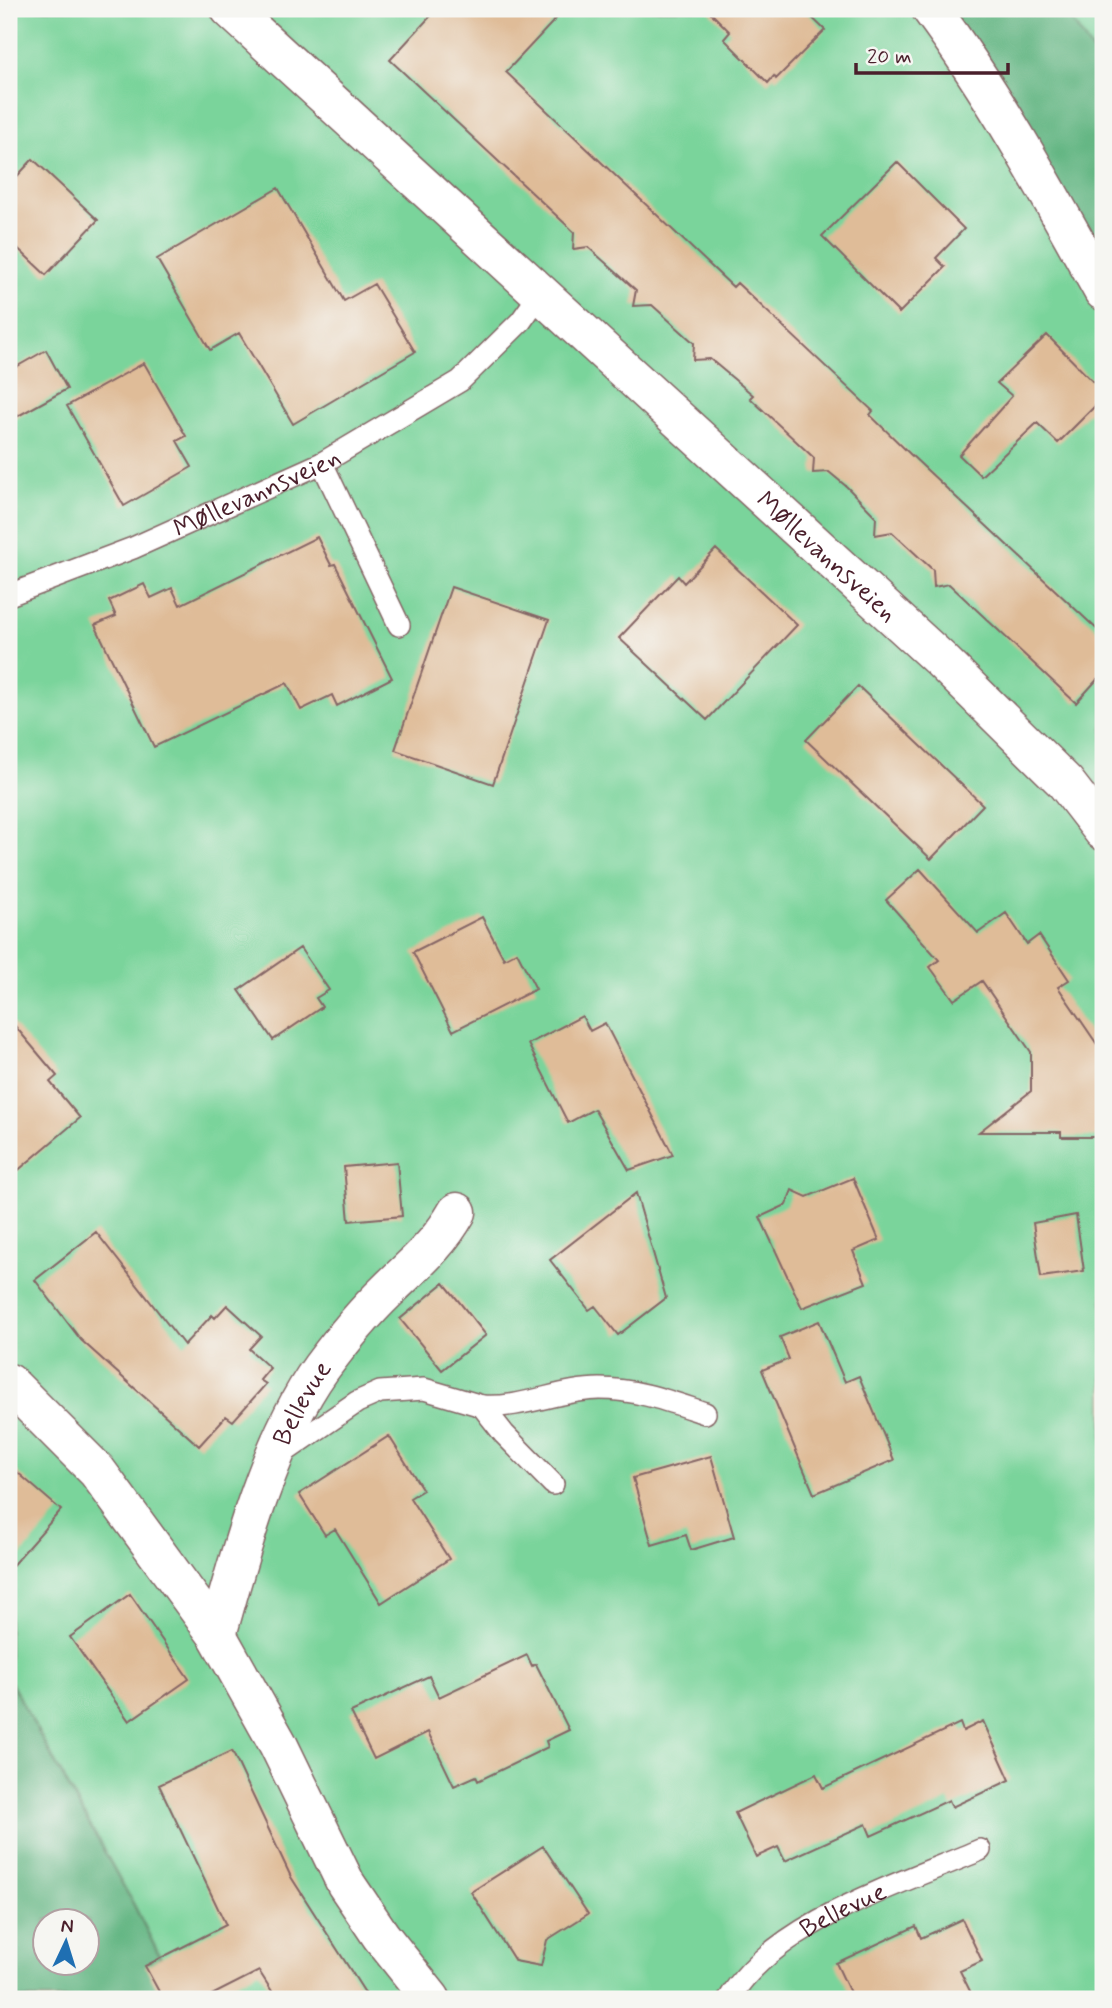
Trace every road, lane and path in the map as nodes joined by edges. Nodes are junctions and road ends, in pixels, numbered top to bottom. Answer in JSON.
{"nodes":[{"id":1,"x":230,"y":9,"type":"edge"},
{"id":2,"x":931,"y":9,"type":"edge"},
{"id":3,"x":1103,"y":291,"type":"edge"},
{"id":4,"x":540,"y":294,"type":"junction"},
{"id":5,"x":322,"y":463,"type":"junction"},
{"id":6,"x":9,"y":595,"type":"edge"},
{"id":7,"x":399,"y":625,"type":"dead end"},
{"id":8,"x":1103,"y":831,"type":"edge"},
{"id":9,"x":457,"y":1212,"type":"dead end"},
{"id":10,"x":9,"y":1383,"type":"edge"},
{"id":11,"x":482,"y":1406,"type":"junction"},
{"id":12,"x":705,"y":1413,"type":"dead end"},
{"id":13,"x":275,"y":1458,"type":"junction"},
{"id":14,"x":553,"y":1484,"type":"dead end"},
{"id":15,"x":216,"y":1635,"type":"junction"},
{"id":16,"x":980,"y":1850,"type":"dead end"},
{"id":17,"x":431,"y":1999,"type":"edge"},
{"id":18,"x":729,"y":1999,"type":"edge"}],
"edges":[{"from":1,"to":4,"type":"street","name":"Møllevannsveien"},
{"from":2,"to":3,"type":"street"},
{"from":4,"to":5,"type":"lane","name":"Møllevannsveien"},
{"from":4,"to":8,"type":"street","name":"Møllevannsveien"},
{"from":5,"to":6,"type":"lane","name":"Møllevannsveien"},
{"from":5,"to":7,"type":"lane"},
{"from":9,"to":13,"type":"street","name":"Bellevue"},
{"from":10,"to":15,"type":"street"},
{"from":11,"to":12,"type":"lane"},
{"from":11,"to":13,"type":"lane"},
{"from":11,"to":14,"type":"lane"},
{"from":13,"to":15,"type":"street","name":"Bellevue"},
{"from":15,"to":17,"type":"street"},
{"from":16,"to":18,"type":"lane","name":"Bellevue"}]}
